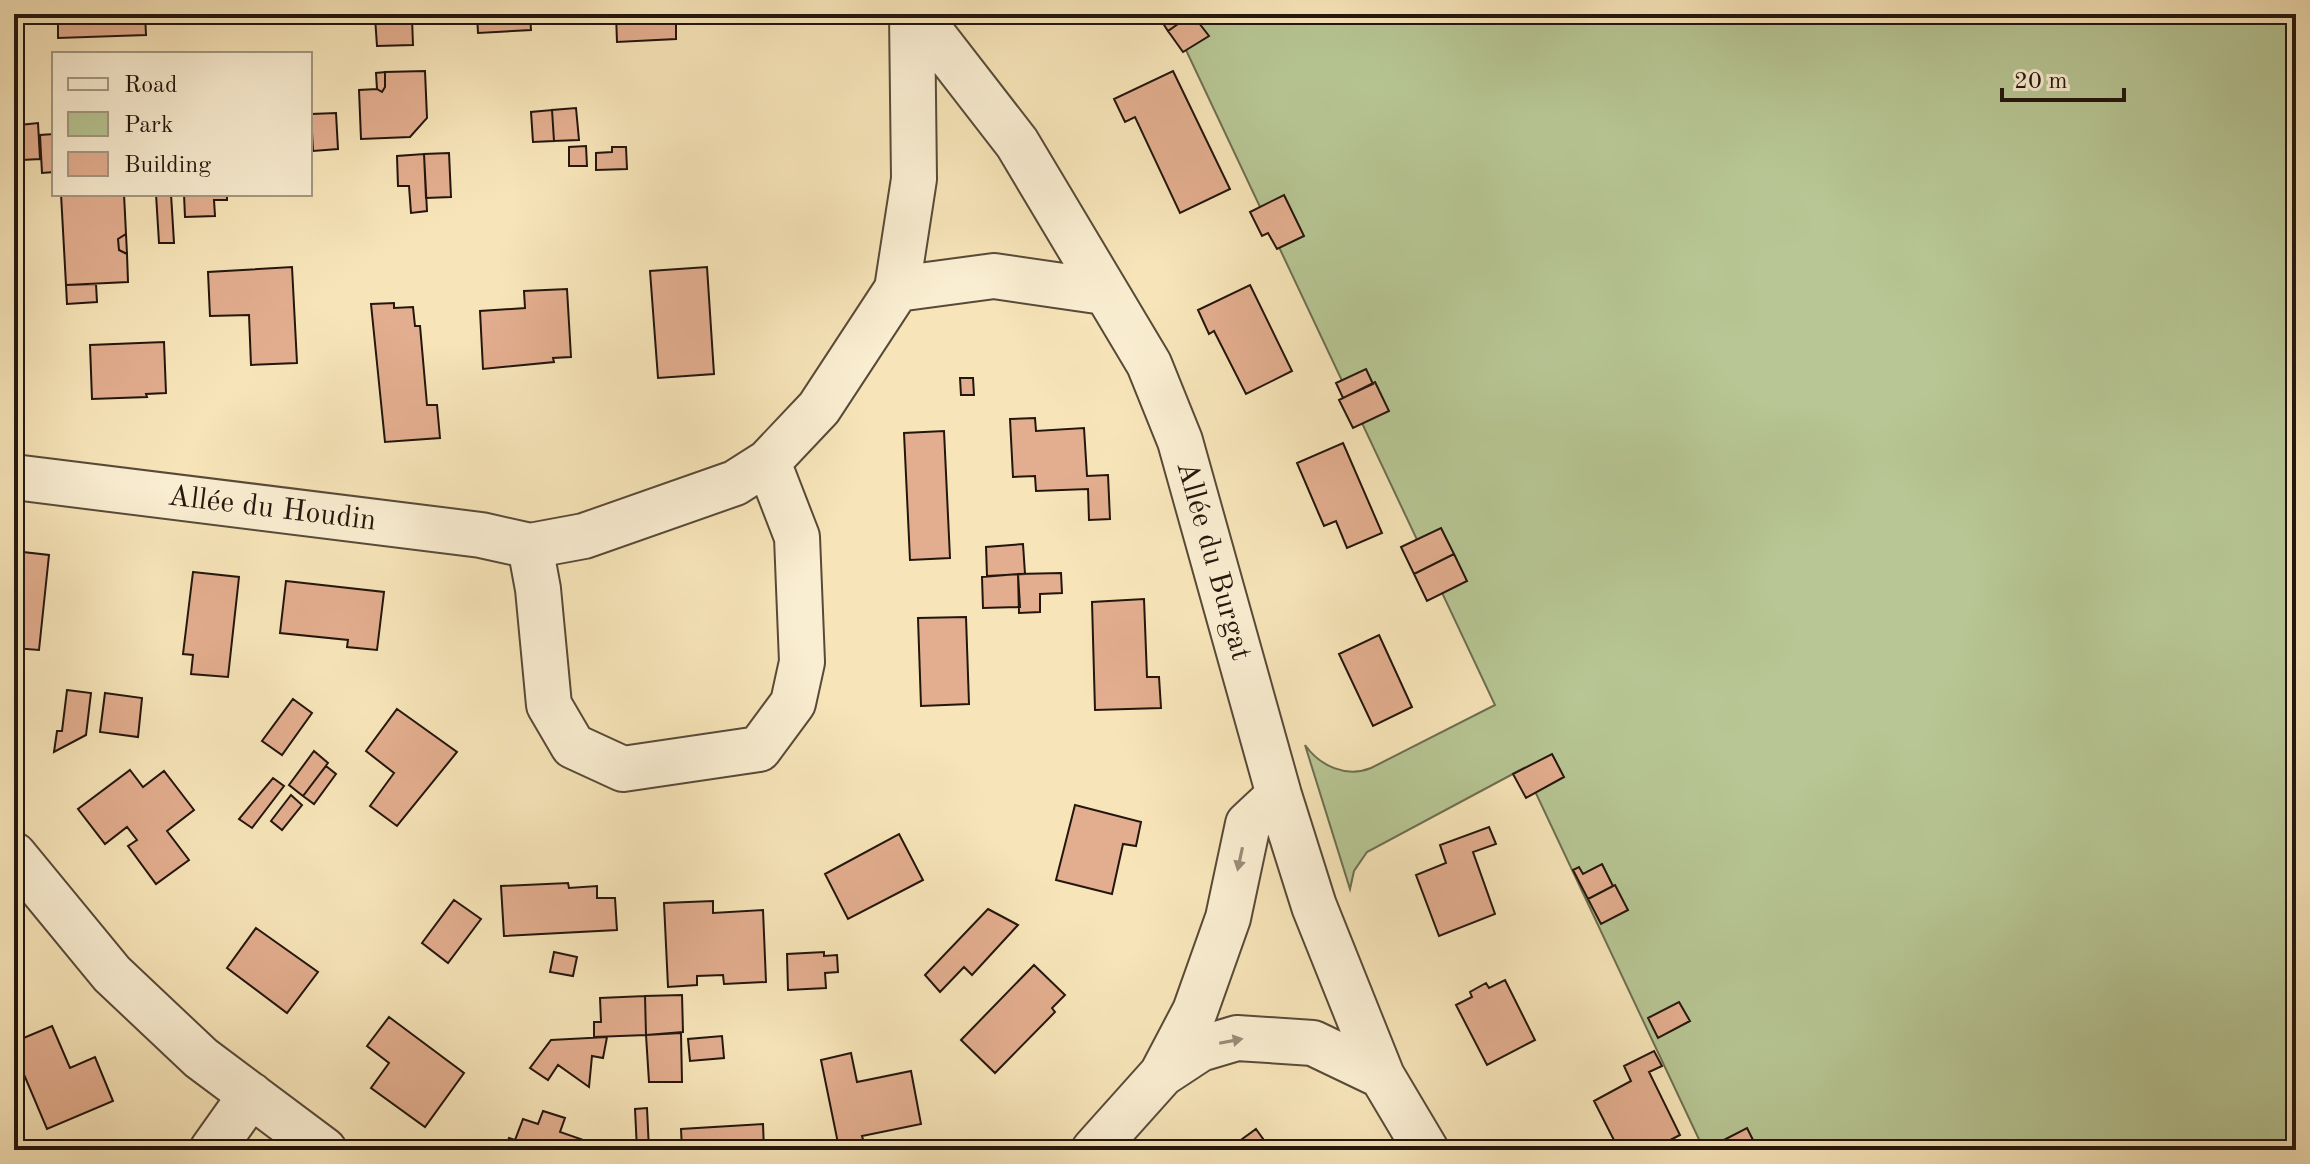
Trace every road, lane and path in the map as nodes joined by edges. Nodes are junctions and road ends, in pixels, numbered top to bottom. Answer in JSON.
{"nodes":[{"id":1,"x":915,"y":14,"type":"edge"},
{"id":2,"x":897,"y":289,"type":"junction"},
{"id":3,"x":1104,"y":292,"type":"junction"},
{"id":4,"x":768,"y":462,"type":"junction"},
{"id":5,"x":14,"y":477,"type":"edge"},
{"id":6,"x":530,"y":546,"type":"junction"},
{"id":7,"x":1279,"y":795,"type":"junction"},
{"id":8,"x":14,"y":855,"type":"edge"},
{"id":9,"x":1162,"y":1074,"type":"junction"},
{"id":10,"x":1382,"y":1076,"type":"junction"},
{"id":11,"x":251,"y":1095,"type":"junction"},
{"id":12,"x":212,"y":1150,"type":"edge"},
{"id":13,"x":324,"y":1150,"type":"edge"},
{"id":14,"x":1094,"y":1150,"type":"edge"},
{"id":15,"x":1426,"y":1150,"type":"edge"}],
"edges":[{"from":1,"to":2,"type":"street","name":"Allée du Houdin"},
{"from":1,"to":3,"type":"street","name":"Allée du Burgat"},
{"from":2,"to":3,"type":"street"},
{"from":2,"to":4,"type":"street","name":"Allée du Houdin"},
{"from":3,"to":7,"type":"street","name":"Allée du Burgat"},
{"from":4,"to":6,"type":"street","name":"Allée du Houdin"},
{"from":4,"to":6,"type":"street"},
{"from":5,"to":6,"type":"street","name":"Allée du Houdin"},
{"from":7,"to":9,"type":"street","one_way":true},
{"from":7,"to":10,"type":"street","name":"Allée du Burgat"},
{"from":8,"to":11,"type":"street"},
{"from":9,"to":10,"type":"street","one_way":true},
{"from":9,"to":14,"type":"street"},
{"from":10,"to":15,"type":"street","name":"Allée du Burgat"},
{"from":11,"to":12,"type":"street"},
{"from":11,"to":13,"type":"street"}]}
